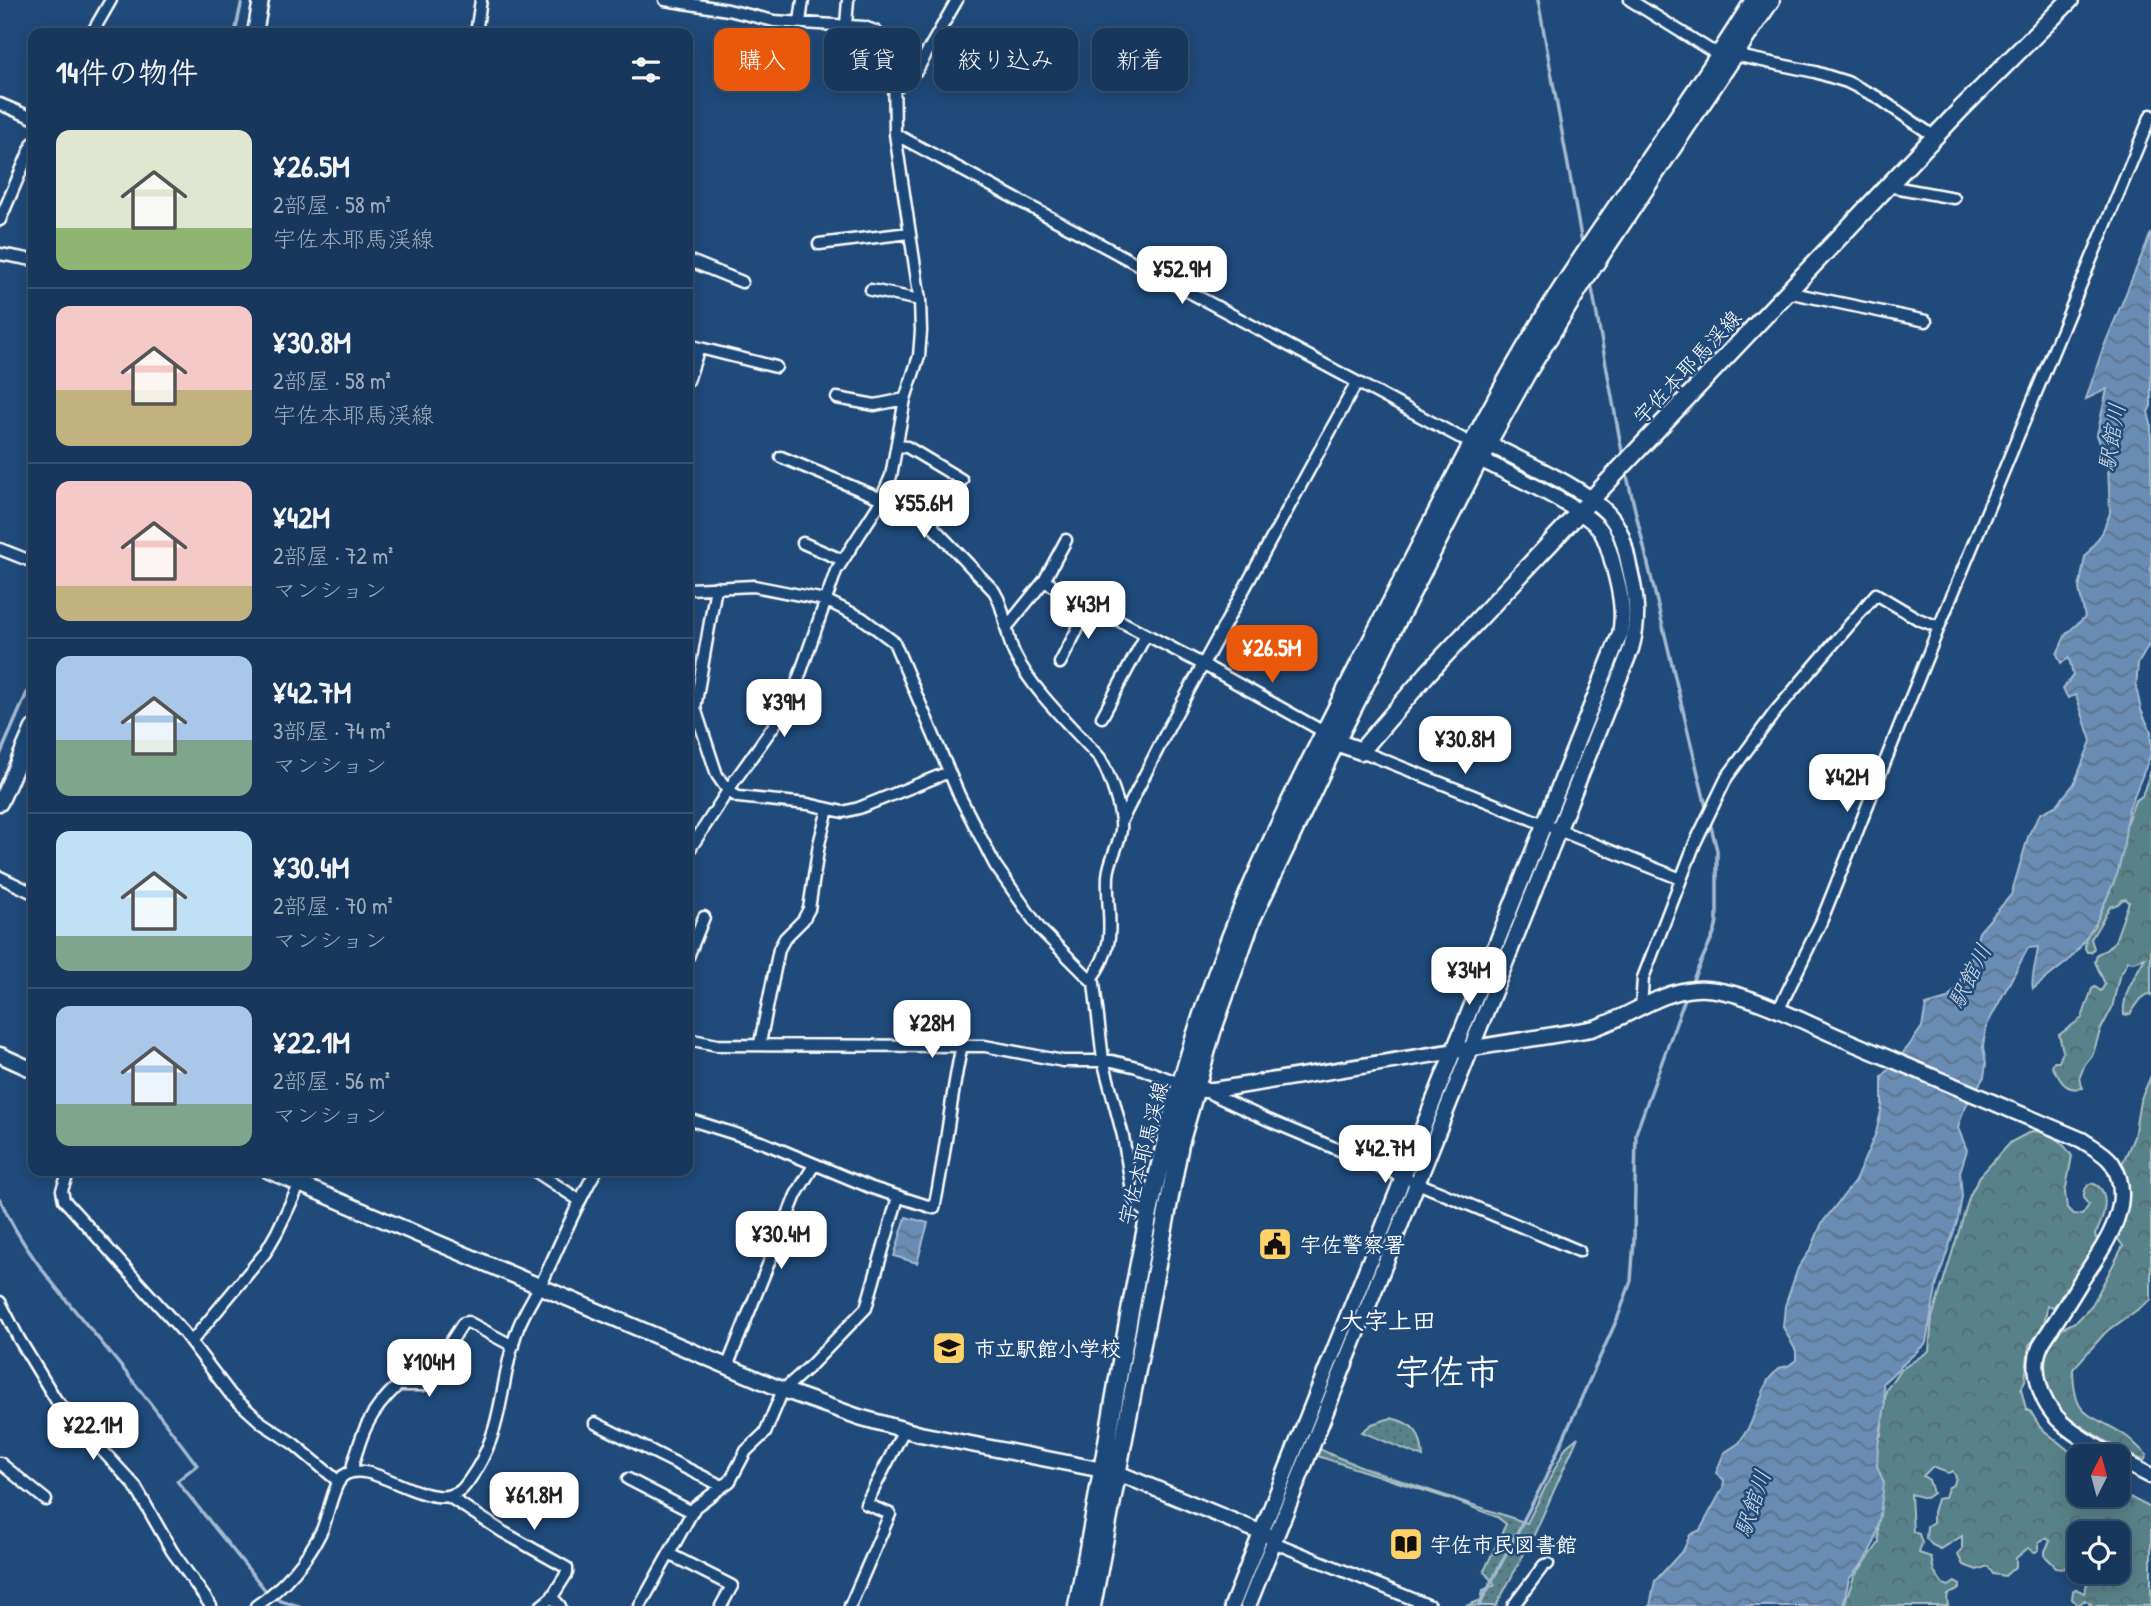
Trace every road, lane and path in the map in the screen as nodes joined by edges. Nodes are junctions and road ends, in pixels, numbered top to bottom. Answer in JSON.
{"nodes":[{"id":1,"x":111,"y":0,"type":"edge"},
{"id":2,"x":261,"y":0,"type":"edge"},
{"id":3,"x":481,"y":0,"type":"edge"},
{"id":4,"x":665,"y":0,"type":"edge"},
{"id":5,"x":803,"y":0,"type":"edge"},
{"id":6,"x":848,"y":0,"type":"edge"},
{"id":7,"x":957,"y":0,"type":"edge"},
{"id":8,"x":1630,"y":0,"type":"edge"},
{"id":9,"x":1754,"y":0,"type":"edge"},
{"id":10,"x":1771,"y":0,"type":"edge"},
{"id":11,"x":2070,"y":0,"type":"edge"},
{"id":12,"x":800,"y":22,"type":"junction"},
{"id":13,"x":846,"y":25,"type":"junction"},
{"id":14,"x":95,"y":28,"type":"edge"},
{"id":15,"x":256,"y":28,"type":"edge"},
{"id":16,"x":478,"y":28,"type":"edge"},
{"id":17,"x":864,"y":28,"type":"edge"},
{"id":18,"x":1728,"y":54,"type":"junction"},
{"id":19,"x":920,"y":65,"type":"edge"},
{"id":20,"x":895,"y":91,"type":"edge"},
{"id":21,"x":0,"y":104,"type":"edge"},
{"id":22,"x":2151,"y":115,"type":"edge"},
{"id":23,"x":28,"y":116,"type":"edge"},
{"id":24,"x":895,"y":134,"type":"junction"},
{"id":25,"x":1935,"y":136,"type":"junction"},
{"id":26,"x":28,"y":155,"type":"edge"},
{"id":27,"x":1888,"y":186,"type":"junction"},
{"id":28,"x":1954,"y":198,"type":"dead end"},
{"id":29,"x":0,"y":220,"type":"edge"},
{"id":30,"x":909,"y":233,"type":"junction"},
{"id":31,"x":820,"y":244,"type":"dead end"},
{"id":32,"x":0,"y":254,"type":"edge"},
{"id":33,"x":28,"y":259,"type":"edge"},
{"id":34,"x":693,"y":262,"type":"edge"},
{"id":35,"x":742,"y":282,"type":"dead end"},
{"id":36,"x":871,"y":290,"type":"dead end"},
{"id":37,"x":1787,"y":292,"type":"junction"},
{"id":38,"x":920,"y":300,"type":"junction"},
{"id":39,"x":1926,"y":321,"type":"dead end"},
{"id":40,"x":693,"y":346,"type":"edge"},
{"id":41,"x":699,"y":348,"type":"junction"},
{"id":42,"x":693,"y":366,"type":"edge"},
{"id":43,"x":776,"y":367,"type":"dead end"},
{"id":44,"x":1357,"y":382,"type":"junction"},
{"id":45,"x":837,"y":398,"type":"dead end"},
{"id":46,"x":905,"y":399,"type":"junction"},
{"id":47,"x":897,"y":446,"type":"junction"},
{"id":48,"x":1478,"y":447,"type":"junction"},
{"id":49,"x":781,"y":457,"type":"dead end"},
{"id":50,"x":881,"y":499,"type":"junction"},
{"id":51,"x":1587,"y":507,"type":"junction"},
{"id":52,"x":1066,"y":540,"type":"dead end"},
{"id":53,"x":803,"y":543,"type":"dead end"},
{"id":54,"x":0,"y":549,"type":"edge"},
{"id":55,"x":28,"y":560,"type":"edge"},
{"id":56,"x":842,"y":560,"type":"junction"},
{"id":57,"x":1044,"y":581,"type":"junction"},
{"id":58,"x":716,"y":587,"type":"junction"},
{"id":59,"x":693,"y":589,"type":"edge"},
{"id":60,"x":825,"y":600,"type":"junction"},
{"id":61,"x":1090,"y":605,"type":"junction"},
{"id":62,"x":1939,"y":627,"type":"junction"},
{"id":63,"x":1006,"y":628,"type":"junction"},
{"id":64,"x":1146,"y":635,"type":"junction"},
{"id":65,"x":1060,"y":663,"type":"dead end"},
{"id":66,"x":1204,"y":665,"type":"junction"},
{"id":67,"x":1102,"y":717,"type":"dead end"},
{"id":68,"x":1330,"y":737,"type":"junction"},
{"id":69,"x":28,"y":739,"type":"edge"},
{"id":70,"x":1361,"y":751,"type":"junction"},
{"id":71,"x":948,"y":772,"type":"junction"},
{"id":72,"x":728,"y":791,"type":"junction"},
{"id":73,"x":0,"y":803,"type":"edge"},
{"id":74,"x":828,"y":809,"type":"junction"},
{"id":75,"x":1121,"y":822,"type":"junction"},
{"id":76,"x":1552,"y":826,"type":"junction"},
{"id":77,"x":693,"y":844,"type":"edge"},
{"id":78,"x":0,"y":877,"type":"edge"},
{"id":79,"x":1681,"y":879,"type":"junction"},
{"id":80,"x":28,"y":891,"type":"edge"},
{"id":81,"x":704,"y":917,"type":"dead end"},
{"id":82,"x":693,"y":944,"type":"edge"},
{"id":83,"x":1091,"y":979,"type":"junction"},
{"id":84,"x":1641,"y":1008,"type":"junction"},
{"id":85,"x":1781,"y":1012,"type":"junction"},
{"id":86,"x":693,"y":1040,"type":"edge"},
{"id":87,"x":760,"y":1043,"type":"junction"},
{"id":88,"x":962,"y":1045,"type":"junction"},
{"id":89,"x":1471,"y":1048,"type":"junction"},
{"id":90,"x":1454,"y":1051,"type":"junction"},
{"id":91,"x":0,"y":1055,"type":"edge"},
{"id":92,"x":1103,"y":1060,"type":"junction"},
{"id":93,"x":28,"y":1068,"type":"edge"},
{"id":94,"x":1193,"y":1087,"type":"junction"},
{"id":95,"x":693,"y":1121,"type":"edge"},
{"id":96,"x":814,"y":1165,"type":"junction"},
{"id":97,"x":66,"y":1176,"type":"edge"},
{"id":98,"x":543,"y":1176,"type":"edge"},
{"id":99,"x":593,"y":1176,"type":"edge"},
{"id":100,"x":303,"y":1177,"type":"edge"},
{"id":101,"x":1411,"y":1180,"type":"junction"},
{"id":102,"x":898,"y":1197,"type":"junction"},
{"id":103,"x":579,"y":1200,"type":"junction"},
{"id":104,"x":1149,"y":1214,"type":"junction"},
{"id":105,"x":1579,"y":1251,"type":"dead end"},
{"id":106,"x":540,"y":1286,"type":"junction"},
{"id":107,"x":0,"y":1302,"type":"edge"},
{"id":108,"x":191,"y":1342,"type":"junction"},
{"id":109,"x":513,"y":1346,"type":"junction"},
{"id":110,"x":727,"y":1367,"type":"junction"},
{"id":111,"x":783,"y":1391,"type":"junction"},
{"id":112,"x":595,"y":1423,"type":"dead end"},
{"id":113,"x":904,"y":1430,"type":"junction"},
{"id":114,"x":2094,"y":1444,"type":"edge"},
{"id":115,"x":0,"y":1463,"type":"edge"},
{"id":116,"x":2130,"y":1465,"type":"edge"},
{"id":117,"x":351,"y":1472,"type":"junction"},
{"id":118,"x":1110,"y":1472,"type":"junction"},
{"id":119,"x":2151,"y":1476,"type":"edge"},
{"id":120,"x":628,"y":1479,"type":"dead end"},
{"id":121,"x":339,"y":1482,"type":"junction"},
{"id":122,"x":722,"y":1486,"type":"junction"},
{"id":123,"x":448,"y":1496,"type":"junction"},
{"id":124,"x":46,"y":1500,"type":"dead end"},
{"id":125,"x":692,"y":1512,"type":"junction"},
{"id":126,"x":1270,"y":1538,"type":"junction"},
{"id":127,"x":669,"y":1554,"type":"junction"},
{"id":128,"x":1548,"y":1564,"type":"dead end"},
{"id":129,"x":552,"y":1597,"type":"junction"},
{"id":130,"x":211,"y":1606,"type":"edge"},
{"id":131,"x":257,"y":1606,"type":"edge"},
{"id":132,"x":541,"y":1606,"type":"edge"},
{"id":133,"x":560,"y":1606,"type":"edge"},
{"id":134,"x":640,"y":1606,"type":"edge"},
{"id":135,"x":721,"y":1606,"type":"edge"},
{"id":136,"x":850,"y":1606,"type":"edge"},
{"id":137,"x":1077,"y":1606,"type":"edge"},
{"id":138,"x":1092,"y":1606,"type":"edge"},
{"id":139,"x":1232,"y":1606,"type":"edge"},
{"id":140,"x":1248,"y":1606,"type":"edge"},
{"id":141,"x":1430,"y":1606,"type":"edge"},
{"id":142,"x":1513,"y":1606,"type":"edge"}],
"edges":[{"from":1,"to":14,"type":"street"},
{"from":2,"to":15,"type":"street"},
{"from":3,"to":16,"type":"street"},
{"from":4,"to":12,"type":"street"},
{"from":5,"to":12,"type":"street"},
{"from":6,"to":13,"type":"street"},
{"from":7,"to":19,"type":"street"},
{"from":8,"to":18,"type":"street"},
{"from":9,"to":18,"type":"main road","name":"宇佐本耶馬渓線"},
{"from":10,"to":18,"type":"main road","name":"宇佐本耶馬渓線"},
{"from":11,"to":25,"type":"main road","name":"宇佐本耶馬渓線"},
{"from":12,"to":13,"type":"street"},
{"from":13,"to":17,"type":"street"},
{"from":18,"to":25,"type":"street"},
{"from":18,"to":48,"type":"main road","name":"宇佐本耶馬渓線"},
{"from":18,"to":48,"type":"main road","name":"宇佐本耶馬渓線"},
{"from":20,"to":24,"type":"street"},
{"from":21,"to":23,"type":"street"},
{"from":22,"to":62,"type":"street"},
{"from":24,"to":30,"type":"street"},
{"from":24,"to":44,"type":"street"},
{"from":25,"to":27,"type":"main road","name":"宇佐本耶馬渓線"},
{"from":26,"to":29,"type":"street"},
{"from":27,"to":28,"type":"street"},
{"from":27,"to":37,"type":"main road","name":"宇佐本耶馬渓線"},
{"from":30,"to":31,"type":"street"},
{"from":30,"to":38,"type":"street"},
{"from":32,"to":33,"type":"street"},
{"from":34,"to":35,"type":"street"},
{"from":36,"to":38,"type":"street"},
{"from":37,"to":39,"type":"street"},
{"from":37,"to":51,"type":"main road","name":"宇佐本耶馬渓線"},
{"from":38,"to":46,"type":"street"},
{"from":40,"to":41,"type":"street"},
{"from":41,"to":42,"type":"street"},
{"from":41,"to":43,"type":"street"},
{"from":44,"to":48,"type":"street"},
{"from":44,"to":66,"type":"street"},
{"from":45,"to":46,"type":"street"},
{"from":46,"to":47,"type":"street"},
{"from":47,"to":50,"type":"street"},
{"from":47,"to":63,"type":"street"},
{"from":48,"to":51,"type":"street"},
{"from":48,"to":68,"type":"main road","name":"宇佐本耶馬渓線"},
{"from":49,"to":50,"type":"street"},
{"from":50,"to":56,"type":"street"},
{"from":51,"to":70,"type":"main road","name":"宇佐本耶馬渓線"},
{"from":51,"to":76,"type":"street"},
{"from":52,"to":57,"type":"street"},
{"from":53,"to":56,"type":"street"},
{"from":54,"to":55,"type":"street"},
{"from":56,"to":60,"type":"street"},
{"from":57,"to":61,"type":"street"},
{"from":57,"to":63,"type":"street"},
{"from":58,"to":59,"type":"street"},
{"from":58,"to":60,"type":"street"},
{"from":58,"to":72,"type":"street"},
{"from":60,"to":71,"type":"street"},
{"from":60,"to":72,"type":"street"},
{"from":61,"to":64,"type":"street"},
{"from":61,"to":65,"type":"street"},
{"from":62,"to":79,"type":"street"},
{"from":62,"to":85,"type":"street"},
{"from":63,"to":75,"type":"street"},
{"from":64,"to":66,"type":"street"},
{"from":64,"to":67,"type":"street"},
{"from":66,"to":68,"type":"street"},
{"from":66,"to":75,"type":"street"},
{"from":68,"to":70,"type":"main road"},
{"from":68,"to":94,"type":"main road","name":"宇佐本耶馬渓線"},
{"from":69,"to":73,"type":"street"},
{"from":70,"to":76,"type":"street"},
{"from":71,"to":74,"type":"street"},
{"from":71,"to":83,"type":"street"},
{"from":72,"to":74,"type":"street"},
{"from":72,"to":77,"type":"street"},
{"from":74,"to":87,"type":"street"},
{"from":75,"to":83,"type":"street"},
{"from":76,"to":79,"type":"street"},
{"from":76,"to":89,"type":"street"},
{"from":76,"to":90,"type":"street"},
{"from":78,"to":80,"type":"street"},
{"from":79,"to":84,"type":"street"},
{"from":81,"to":82,"type":"street"},
{"from":83,"to":92,"type":"street"},
{"from":84,"to":85,"type":"street"},
{"from":84,"to":89,"type":"street"},
{"from":85,"to":114,"type":"street"},
{"from":86,"to":87,"type":"street"},
{"from":87,"to":88,"type":"street"},
{"from":88,"to":92,"type":"street"},
{"from":88,"to":102,"type":"street"},
{"from":89,"to":90,"type":"street"},
{"from":89,"to":101,"type":"street"},
{"from":90,"to":94,"type":"street"},
{"from":90,"to":101,"type":"street"},
{"from":91,"to":93,"type":"street"},
{"from":92,"to":94,"type":"street"},
{"from":92,"to":104,"type":"street"},
{"from":94,"to":101,"type":"street"},
{"from":94,"to":104,"type":"main road","name":"宇佐本耶馬渓線"},
{"from":94,"to":118,"type":"main road","name":"宇佐本耶馬渓線"},
{"from":95,"to":96,"type":"street"},
{"from":96,"to":102,"type":"street"},
{"from":96,"to":110,"type":"street"},
{"from":97,"to":108,"type":"street"},
{"from":98,"to":103,"type":"street"},
{"from":99,"to":103,"type":"street"},
{"from":100,"to":106,"type":"street"},
{"from":100,"to":108,"type":"street"},
{"from":101,"to":105,"type":"street"},
{"from":101,"to":126,"type":"street"},
{"from":102,"to":111,"type":"street"},
{"from":103,"to":106,"type":"street"},
{"from":104,"to":118,"type":"main road","name":"宇佐本耶馬渓線"},
{"from":106,"to":109,"type":"street"},
{"from":106,"to":110,"type":"street"},
{"from":107,"to":130,"type":"street"},
{"from":108,"to":121,"type":"street"},
{"from":109,"to":117,"type":"street"},
{"from":109,"to":123,"type":"street"},
{"from":110,"to":111,"type":"street"},
{"from":111,"to":113,"type":"street"},
{"from":111,"to":122,"type":"street"},
{"from":112,"to":122,"type":"street"},
{"from":113,"to":118,"type":"street"},
{"from":113,"to":136,"type":"street"},
{"from":115,"to":124,"type":"street"},
{"from":116,"to":119,"type":"street"},
{"from":117,"to":121,"type":"street"},
{"from":117,"to":123,"type":"street"},
{"from":118,"to":126,"type":"street"},
{"from":118,"to":137,"type":"main road","name":"宇佐本耶馬渓線"},
{"from":118,"to":138,"type":"main road","name":"宇佐本耶馬渓線"},
{"from":120,"to":125,"type":"street"},
{"from":121,"to":131,"type":"street"},
{"from":122,"to":125,"type":"street"},
{"from":123,"to":129,"type":"street"},
{"from":125,"to":127,"type":"street"},
{"from":126,"to":139,"type":"street"},
{"from":126,"to":140,"type":"street"},
{"from":126,"to":141,"type":"street"},
{"from":127,"to":134,"type":"street"},
{"from":127,"to":135,"type":"street"},
{"from":128,"to":142,"type":"street"},
{"from":129,"to":132,"type":"street"},
{"from":129,"to":133,"type":"street"}]}
